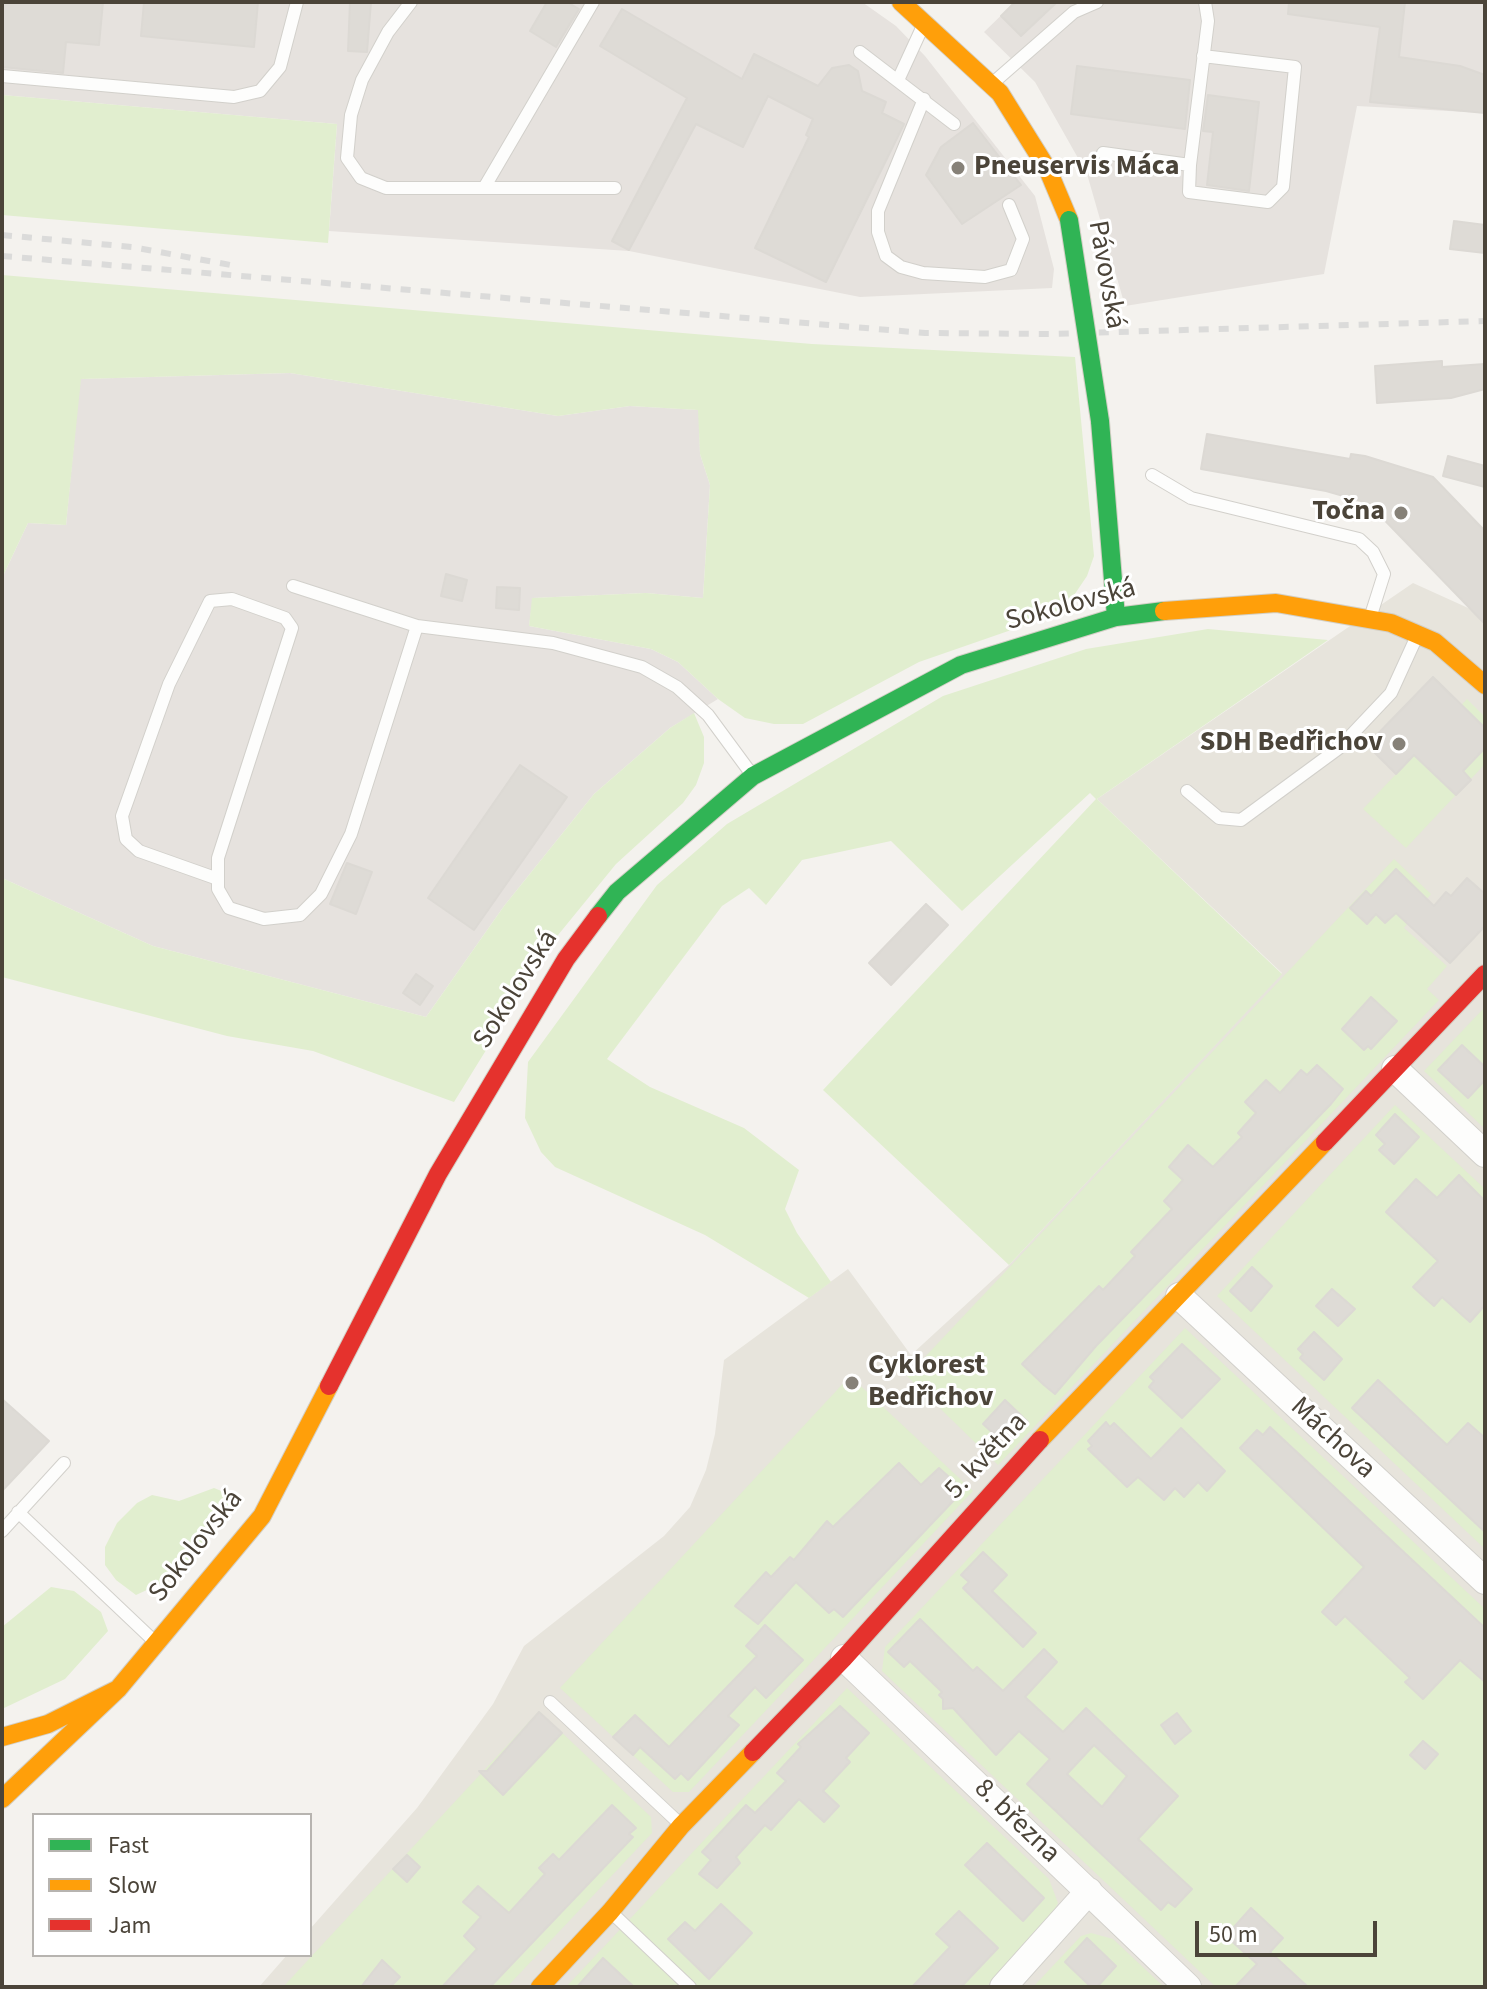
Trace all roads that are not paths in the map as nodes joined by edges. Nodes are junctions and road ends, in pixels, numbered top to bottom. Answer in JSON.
{"nodes":[{"id":1,"x":297,"y":2,"type":"edge"},
{"id":2,"x":411,"y":2,"type":"edge"},
{"id":3,"x":593,"y":2,"type":"edge"},
{"id":4,"x":901,"y":2,"type":"edge"},
{"id":5,"x":1097,"y":2,"type":"edge"},
{"id":6,"x":1205,"y":2,"type":"edge"},
{"id":7,"x":925,"y":22,"type":"junction"},
{"id":8,"x":860,"y":52,"type":"dead end"},
{"id":9,"x":1203,"y":56,"type":"junction"},
{"id":10,"x":2,"y":76,"type":"edge"},
{"id":11,"x":899,"y":78,"type":"junction"},
{"id":12,"x":992,"y":84,"type":"junction"},
{"id":13,"x":924,"y":99,"type":"junction"},
{"id":14,"x":954,"y":124,"type":"dead end"},
{"id":15,"x":1103,"y":153,"type":"dead end"},
{"id":16,"x":1190,"y":165,"type":"junction"},
{"id":17,"x":484,"y":188,"type":"junction"},
{"id":18,"x":615,"y":188,"type":"dead end"},
{"id":19,"x":1009,"y":205,"type":"dead end"},
{"id":20,"x":1152,"y":475,"type":"dead end"},
{"id":21,"x":293,"y":586,"type":"dead end"},
{"id":22,"x":1116,"y":617,"type":"junction"},
{"id":23,"x":1370,"y":617,"type":"junction"},
{"id":24,"x":417,"y":626,"type":"junction"},
{"id":25,"x":1418,"y":633,"type":"junction"},
{"id":26,"x":1485,"y":685,"type":"edge"},
{"id":27,"x":753,"y":776,"type":"junction"},
{"id":28,"x":1187,"y":791,"type":"dead end"},
{"id":29,"x":218,"y":879,"type":"junction"},
{"id":30,"x":1485,"y":974,"type":"edge"},
{"id":31,"x":1395,"y":1069,"type":"junction"},
{"id":32,"x":1485,"y":1154,"type":"edge"},
{"id":33,"x":1179,"y":1296,"type":"junction"},
{"id":34,"x":64,"y":1463,"type":"dead end"},
{"id":35,"x":18,"y":1512,"type":"junction"},
{"id":36,"x":2,"y":1531,"type":"edge"},
{"id":37,"x":1485,"y":1581,"type":"edge"},
{"id":38,"x":156,"y":1643,"type":"junction"},
{"id":39,"x":844,"y":1658,"type":"junction"},
{"id":40,"x":118,"y":1689,"type":"junction"},
{"id":41,"x":550,"y":1702,"type":"dead end"},
{"id":42,"x":2,"y":1737,"type":"edge"},
{"id":43,"x":2,"y":1799,"type":"edge"},
{"id":44,"x":681,"y":1826,"type":"junction"},
{"id":45,"x":1089,"y":1891,"type":"junction"},
{"id":46,"x":610,"y":1912,"type":"junction"},
{"id":47,"x":540,"y":1987,"type":"edge"},
{"id":48,"x":690,"y":1987,"type":"edge"},
{"id":49,"x":1003,"y":1987,"type":"edge"},
{"id":50,"x":1188,"y":1987,"type":"edge"}],
"edges":[{"from":1,"to":10,"type":"lane"},
{"from":2,"to":17,"type":"lane"},
{"from":3,"to":17,"type":"lane"},
{"from":4,"to":7,"type":"main road","name":"Pávovská"},
{"from":5,"to":12,"type":"lane"},
{"from":6,"to":9,"type":"lane"},
{"from":7,"to":11,"type":"lane"},
{"from":7,"to":12,"type":"main road","name":"Pávovská"},
{"from":8,"to":11,"type":"lane"},
{"from":9,"to":16,"type":"lane"},
{"from":9,"to":16,"type":"lane"},
{"from":11,"to":13,"type":"lane"},
{"from":12,"to":22,"type":"main road","name":"Pávovská","bridge":true},
{"from":13,"to":14,"type":"lane"},
{"from":13,"to":19,"type":"lane"},
{"from":15,"to":16,"type":"lane"},
{"from":17,"to":18,"type":"lane"},
{"from":20,"to":23,"type":"lane"},
{"from":21,"to":24,"type":"lane"},
{"from":22,"to":23,"type":"main road","name":"Sokolovská"},
{"from":22,"to":27,"type":"main road","name":"Sokolovská"},
{"from":23,"to":25,"type":"main road","name":"Sokolovská"},
{"from":24,"to":27,"type":"lane"},
{"from":24,"to":29,"type":"lane"},
{"from":25,"to":26,"type":"main road","name":"Sokolovská"},
{"from":25,"to":28,"type":"lane"},
{"from":27,"to":38,"type":"main road","name":"Sokolovská"},
{"from":29,"to":29,"type":"lane"},
{"from":30,"to":31,"type":"main road","name":"5. května"},
{"from":31,"to":32,"type":"street"},
{"from":31,"to":33,"type":"main road","name":"5. května"},
{"from":33,"to":37,"type":"street","name":"Máchova"},
{"from":33,"to":39,"type":"main road","name":"5. května"},
{"from":34,"to":35,"type":"lane"},
{"from":35,"to":36,"type":"lane"},
{"from":35,"to":38,"type":"lane"},
{"from":38,"to":40,"type":"main road","name":"Sokolovská"},
{"from":39,"to":44,"type":"main road","name":"5. května"},
{"from":39,"to":45,"type":"street","name":"8. března"},
{"from":40,"to":42,"type":"main road"},
{"from":40,"to":43,"type":"main road","name":"Sokolovská"},
{"from":41,"to":44,"type":"lane"},
{"from":44,"to":46,"type":"main road","name":"5. května"},
{"from":45,"to":49,"type":"street"},
{"from":45,"to":50,"type":"street","name":"8. března"},
{"from":46,"to":47,"type":"main road","name":"5. května"},
{"from":46,"to":48,"type":"lane"}]}
